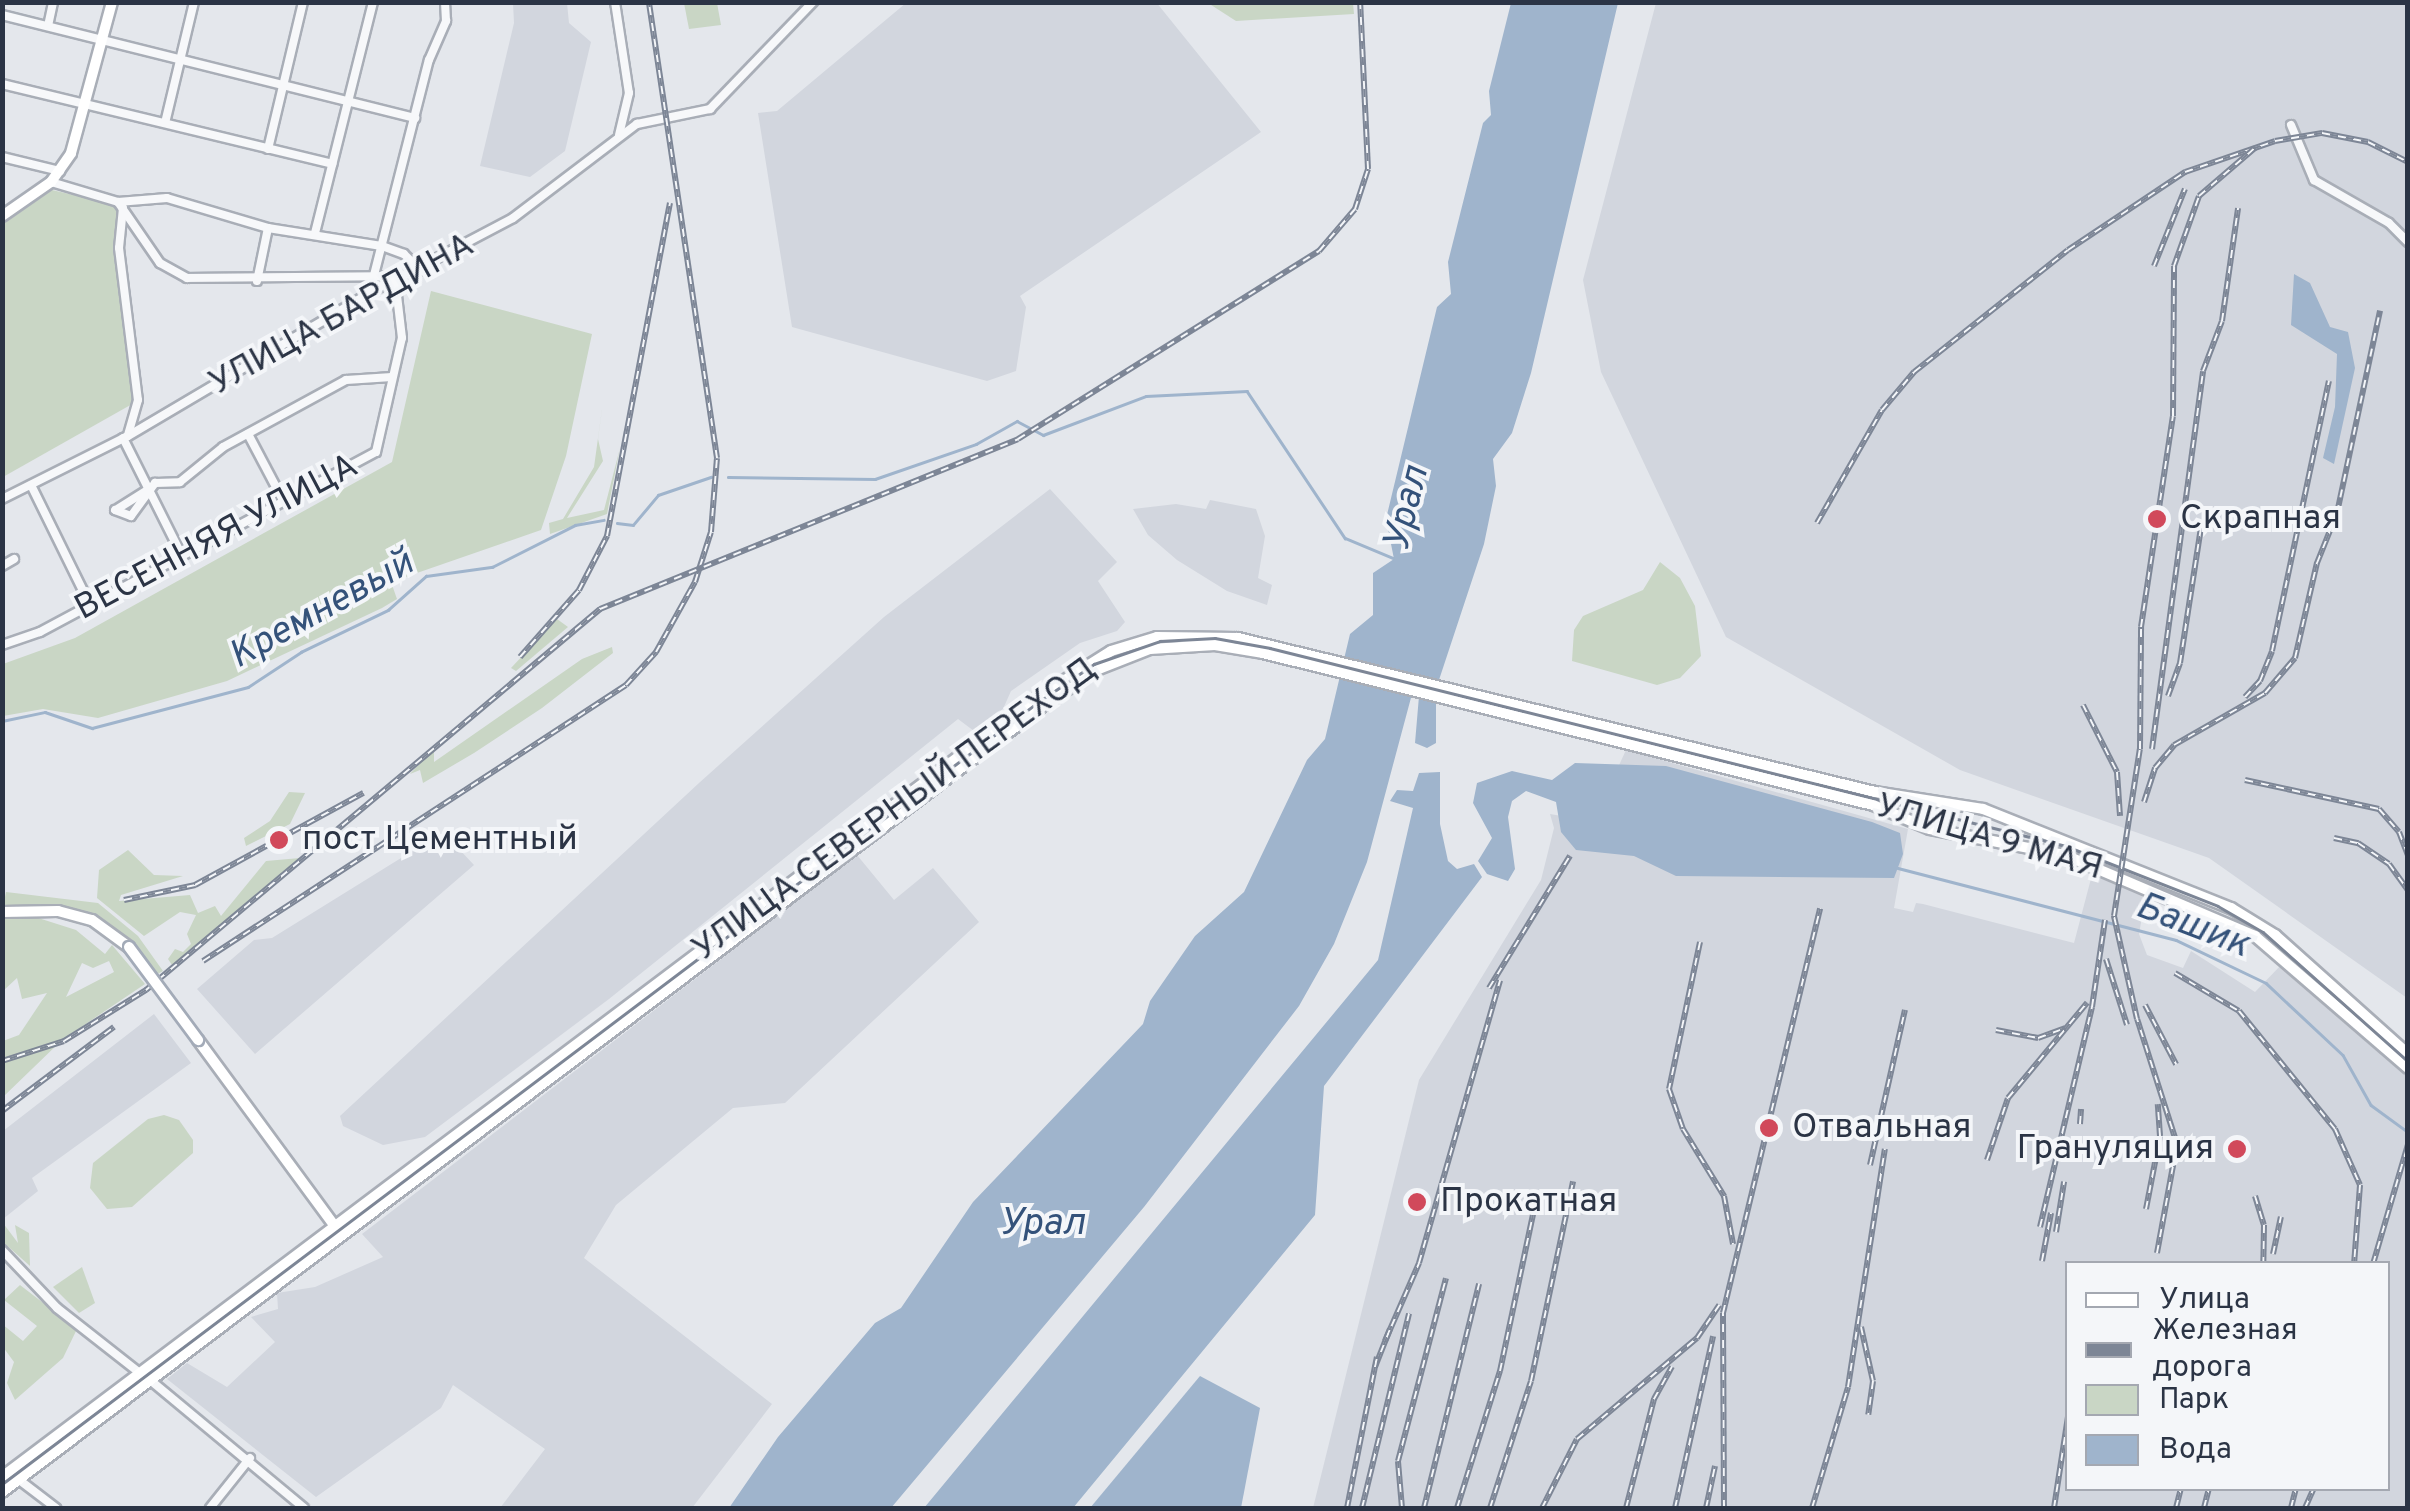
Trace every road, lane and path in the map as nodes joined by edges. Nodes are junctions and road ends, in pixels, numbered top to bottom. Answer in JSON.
{"nodes":[{"id":1,"x":53,"y":2,"type":"edge"},
{"id":2,"x":112,"y":2,"type":"edge"},
{"id":3,"x":194,"y":2,"type":"edge"},
{"id":4,"x":303,"y":2,"type":"edge"},
{"id":5,"x":373,"y":2,"type":"edge"},
{"id":6,"x":445,"y":2,"type":"edge"},
{"id":7,"x":615,"y":2,"type":"edge"},
{"id":8,"x":814,"y":2,"type":"edge"},
{"id":9,"x":2,"y":15,"type":"edge"},
{"id":10,"x":48,"y":26,"type":"junction"},
{"id":11,"x":103,"y":40,"type":"junction"},
{"id":12,"x":180,"y":60,"type":"junction"},
{"id":13,"x":2,"y":84,"type":"edge"},
{"id":14,"x":283,"y":85,"type":"junction"},
{"id":15,"x":348,"y":101,"type":"junction"},
{"id":16,"x":87,"y":104,"type":"junction"},
{"id":17,"x":416,"y":118,"type":"junction"},
{"id":18,"x":164,"y":123,"type":"junction"},
{"id":19,"x":2291,"y":124,"type":"dead end"},
{"id":20,"x":617,"y":139,"type":"junction"},
{"id":21,"x":268,"y":148,"type":"junction"},
{"id":22,"x":2,"y":157,"type":"edge"},
{"id":23,"x":332,"y":164,"type":"junction"},
{"id":24,"x":60,"y":171,"type":"junction"},
{"id":25,"x":51,"y":182,"type":"junction"},
{"id":26,"x":121,"y":205,"type":"junction"},
{"id":27,"x":2,"y":216,"type":"edge"},
{"id":28,"x":268,"y":228,"type":"junction"},
{"id":29,"x":315,"y":233,"type":"junction"},
{"id":30,"x":2408,"y":242,"type":"edge"},
{"id":31,"x":382,"y":246,"type":"junction"},
{"id":32,"x":420,"y":270,"type":"junction"},
{"id":33,"x":373,"y":278,"type":"junction"},
{"id":34,"x":395,"y":278,"type":"junction"},
{"id":35,"x":257,"y":281,"type":"junction"},
{"id":36,"x":392,"y":377,"type":"junction"},
{"id":37,"x":137,"y":403,"type":"junction"},
{"id":38,"x":154,"y":420,"type":"junction"},
{"id":39,"x":248,"y":434,"type":"junction"},
{"id":40,"x":125,"y":437,"type":"junction"},
{"id":41,"x":141,"y":473,"type":"junction"},
{"id":42,"x":154,"y":482,"type":"junction"},
{"id":43,"x":30,"y":485,"type":"junction"},
{"id":44,"x":146,"y":491,"type":"junction"},
{"id":45,"x":2,"y":500,"type":"edge"},
{"id":46,"x":282,"y":500,"type":"junction"},
{"id":47,"x":182,"y":556,"type":"junction"},
{"id":48,"x":14,"y":559,"type":"dead end"},
{"id":49,"x":2,"y":566,"type":"edge"},
{"id":50,"x":90,"y":605,"type":"junction"},
{"id":51,"x":2,"y":645,"type":"edge"},
{"id":52,"x":1469,"y":698,"type":"junction"},
{"id":53,"x":1529,"y":709,"type":"joint"},
{"id":54,"x":1518,"y":716,"type":"joint"},
{"id":55,"x":2,"y":912,"type":"edge"},
{"id":56,"x":2343,"y":1003,"type":"junction"},
{"id":57,"x":2408,"y":1054,"type":"edge"},
{"id":58,"x":2408,"y":1068,"type":"edge"},
{"id":59,"x":338,"y":1230,"type":"junction"},
{"id":60,"x":2,"y":1250,"type":"edge"},
{"id":61,"x":145,"y":1377,"type":"junction"},
{"id":62,"x":250,"y":1458,"type":"junction"},
{"id":63,"x":2,"y":1477,"type":"edge"},
{"id":64,"x":18,"y":1479,"type":"junction"},
{"id":65,"x":2,"y":1492,"type":"edge"},
{"id":66,"x":56,"y":1508,"type":"edge"},
{"id":67,"x":210,"y":1508,"type":"edge"},
{"id":68,"x":304,"y":1508,"type":"edge"}],
"edges":[{"from":1,"to":10,"type":"street"},
{"from":2,"to":11,"type":"main road"},
{"from":3,"to":12,"type":"street"},
{"from":4,"to":14,"type":"street"},
{"from":5,"to":15,"type":"street"},
{"from":6,"to":17,"type":"street"},
{"from":7,"to":20,"type":"street"},
{"from":8,"to":20,"type":"street","name":"УЛИЦА БАРДИНА"},
{"from":9,"to":10,"type":"street"},
{"from":10,"to":11,"type":"street"},
{"from":11,"to":12,"type":"street"},
{"from":11,"to":16,"type":"main road"},
{"from":12,"to":14,"type":"street"},
{"from":12,"to":18,"type":"street"},
{"from":13,"to":16,"type":"street"},
{"from":14,"to":15,"type":"street"},
{"from":14,"to":21,"type":"street"},
{"from":15,"to":17,"type":"street"},
{"from":15,"to":23,"type":"street"},
{"from":16,"to":18,"type":"street"},
{"from":16,"to":24,"type":"main road"},
{"from":17,"to":31,"type":"street"},
{"from":18,"to":21,"type":"street"},
{"from":19,"to":30,"type":"street"},
{"from":20,"to":32,"type":"street","name":"УЛИЦА БАРДИНА"},
{"from":21,"to":23,"type":"street"},
{"from":22,"to":24,"type":"street"},
{"from":23,"to":29,"type":"street"},
{"from":24,"to":25,"type":"main road"},
{"from":25,"to":26,"type":"street"},
{"from":25,"to":27,"type":"main road"},
{"from":26,"to":28,"type":"street"},
{"from":26,"to":35,"type":"street"},
{"from":26,"to":37,"type":"street"},
{"from":28,"to":29,"type":"street"},
{"from":28,"to":35,"type":"street"},
{"from":29,"to":31,"type":"street"},
{"from":31,"to":32,"type":"street"},
{"from":31,"to":33,"type":"street"},
{"from":32,"to":34,"type":"street","name":"УЛИЦА БАРДИНА"},
{"from":33,"to":34,"type":"street"},
{"from":33,"to":35,"type":"street"},
{"from":34,"to":36,"type":"street","name":"ВЕСЕННЯЯ УЛИЦА"},
{"from":34,"to":38,"type":"street","name":"УЛИЦА БАРДИНА"},
{"from":36,"to":39,"type":"street"},
{"from":36,"to":46,"type":"street","name":"ВЕСЕННЯЯ УЛИЦА"},
{"from":37,"to":38,"type":"street"},
{"from":37,"to":40,"type":"street"},
{"from":38,"to":40,"type":"street","name":"УЛИЦА БАРДИНА"},
{"from":39,"to":42,"type":"street"},
{"from":39,"to":46,"type":"street"},
{"from":40,"to":41,"type":"street"},
{"from":40,"to":43,"type":"street","name":"УЛИЦА БАРДИНА"},
{"from":41,"to":42,"type":"street"},
{"from":41,"to":44,"type":"street"},
{"from":42,"to":44,"type":"street"},
{"from":43,"to":45,"type":"street","name":"УЛИЦА БАРДИНА"},
{"from":43,"to":50,"type":"street"},
{"from":44,"to":47,"type":"street"},
{"from":46,"to":47,"type":"street","name":"ВЕСЕННЯЯ УЛИЦА"},
{"from":47,"to":50,"type":"street","name":"ВЕСЕННЯЯ УЛИЦА"},
{"from":48,"to":49,"type":"street"},
{"from":50,"to":51,"type":"street","name":"ВЕСЕННЯЯ УЛИЦА"},
{"from":52,"to":53,"type":"main road","name":"УЛИЦА СЕВЕРНЫЙ ПЕРЕХОД"},
{"from":52,"to":54,"type":"main road","name":"УЛИЦА СЕВЕРНЫЙ ПЕРЕХОД"},
{"from":52,"to":59,"type":"main road","name":"УЛИЦА СЕВЕРНЫЙ ПЕРЕХОД"},
{"from":53,"to":56,"type":"main road","name":"УЛИЦА 9 МАЯ"},
{"from":54,"to":56,"type":"main road","name":"УЛИЦА 9 МАЯ"},
{"from":55,"to":59,"type":"main road","bridge":true},
{"from":56,"to":57,"type":"main road","name":"УЛИЦА 9 МАЯ"},
{"from":56,"to":58,"type":"main road","name":"УЛИЦА 9 МАЯ"},
{"from":59,"to":61,"type":"main road","name":"УЛИЦА СЕВЕРНЫЙ ПЕРЕХОД"},
{"from":60,"to":61,"type":"street"},
{"from":61,"to":62,"type":"street"},
{"from":61,"to":63,"type":"main road"},
{"from":61,"to":64,"type":"main road"},
{"from":62,"to":67,"type":"street"},
{"from":62,"to":68,"type":"street"},
{"from":64,"to":65,"type":"main road"},
{"from":64,"to":66,"type":"street"}]}
